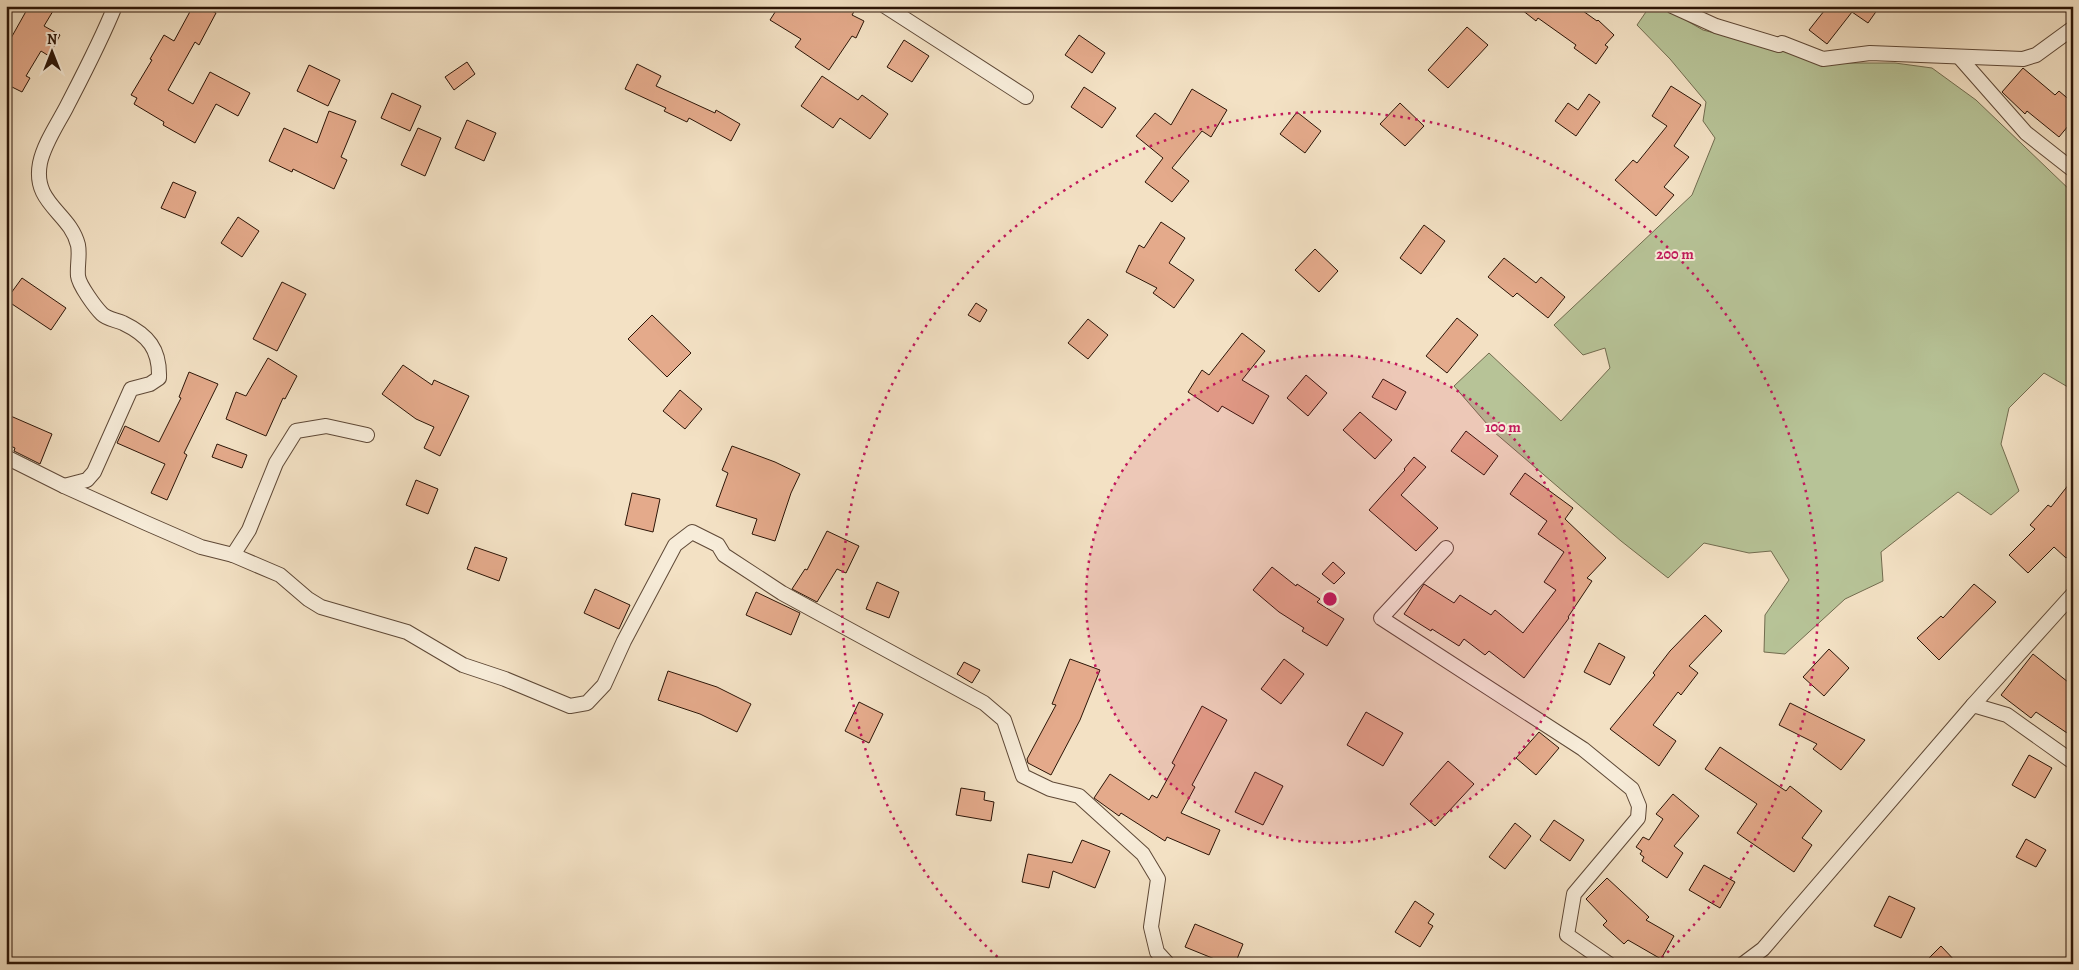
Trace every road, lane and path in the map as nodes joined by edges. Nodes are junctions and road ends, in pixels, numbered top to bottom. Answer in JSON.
{"nodes":[{"id":1,"x":115,"y":6,"type":"edge"},
{"id":2,"x":885,"y":6,"type":"edge"},
{"id":3,"x":1672,"y":6,"type":"edge"},
{"id":4,"x":2073,"y":28,"type":"edge"},
{"id":5,"x":1960,"y":58,"type":"junction"},
{"id":6,"x":1026,"y":97,"type":"dead end"},
{"id":7,"x":2073,"y":170,"type":"edge"},
{"id":8,"x":367,"y":435,"type":"dead end"},
{"id":9,"x":6,"y":457,"type":"edge"},
{"id":10,"x":64,"y":486,"type":"junction"},
{"id":11,"x":1446,"y":548,"type":"dead end"},
{"id":12,"x":233,"y":555,"type":"junction"},
{"id":13,"x":2073,"y":594,"type":"edge"},
{"id":14,"x":1973,"y":705,"type":"junction"},
{"id":15,"x":2073,"y":762,"type":"edge"},
{"id":16,"x":1168,"y":964,"type":"edge"},
{"id":17,"x":1609,"y":964,"type":"edge"},
{"id":18,"x":1743,"y":964,"type":"edge"}],
"edges":[{"from":1,"to":10,"type":"street"},
{"from":2,"to":6,"type":"street"},
{"from":3,"to":5,"type":"street"},
{"from":4,"to":5,"type":"street"},
{"from":5,"to":7,"type":"street"},
{"from":8,"to":12,"type":"street"},
{"from":9,"to":10,"type":"street"},
{"from":10,"to":12,"type":"street"},
{"from":11,"to":17,"type":"street"},
{"from":12,"to":16,"type":"street"},
{"from":13,"to":14,"type":"street"},
{"from":14,"to":15,"type":"street"},
{"from":14,"to":18,"type":"street"}]}
